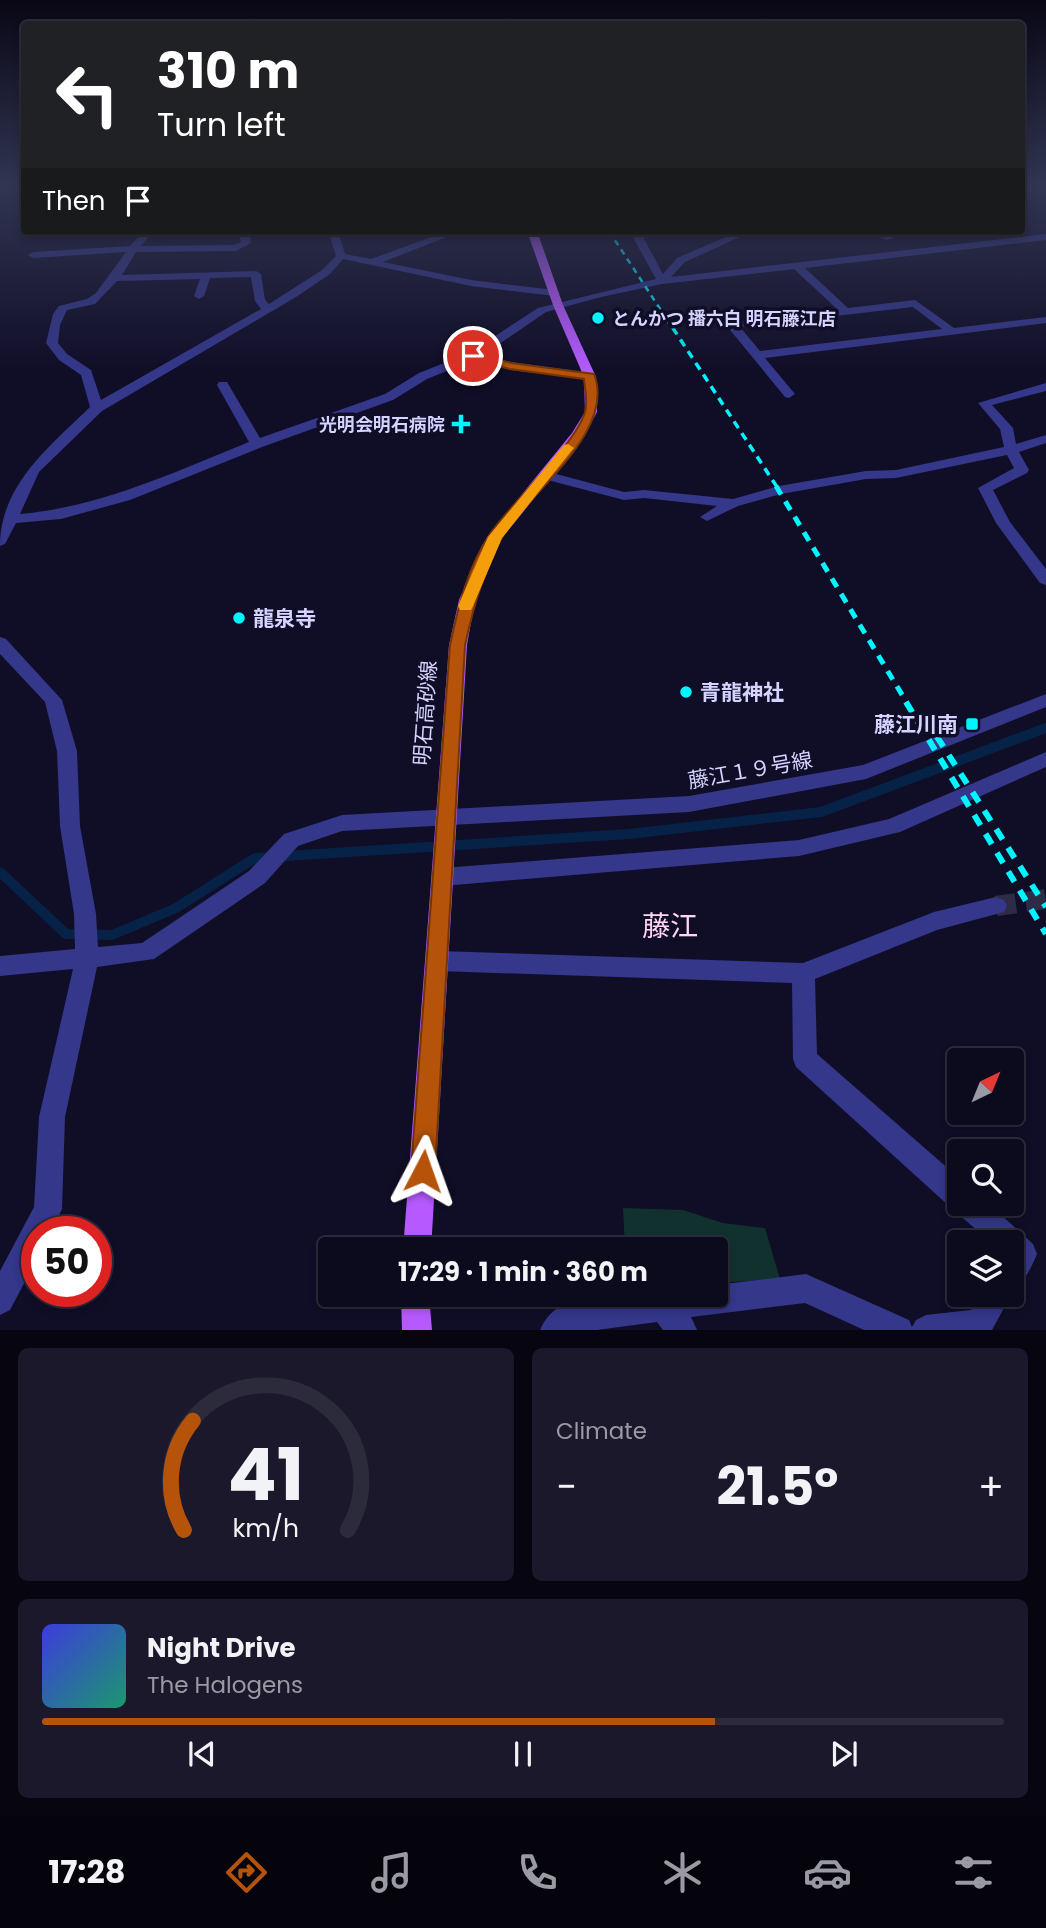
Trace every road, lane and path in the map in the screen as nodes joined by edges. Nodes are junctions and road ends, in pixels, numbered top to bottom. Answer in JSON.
{"nodes":[{"id":1,"x":238,"y":247,"type":"edge"},
{"id":2,"x":338,"y":247,"type":"edge"},
{"id":3,"x":414,"y":247,"type":"edge"},
{"id":4,"x":538,"y":247,"type":"edge"},
{"id":5,"x":643,"y":247,"type":"edge"},
{"id":6,"x":711,"y":247,"type":"edge"},
{"id":7,"x":903,"y":247,"type":"edge"},
{"id":8,"x":969,"y":247,"type":"edge"},
{"id":9,"x":133,"y":249,"type":"junction"},
{"id":10,"x":914,"y":254,"type":"junction"},
{"id":11,"x":33,"y":255,"type":"dead end"},
{"id":12,"x":341,"y":256,"type":"junction"},
{"id":13,"x":374,"y":262,"type":"junction"},
{"id":14,"x":799,"y":268,"type":"junction"},
{"id":15,"x":206,"y":275,"type":"junction"},
{"id":16,"x":113,"y":278,"type":"junction"},
{"id":17,"x":662,"y":281,"type":"junction"},
{"id":18,"x":199,"y":296,"type":"dead end"},
{"id":19,"x":556,"y":299,"type":"junction"},
{"id":20,"x":267,"y":309,"type":"junction"},
{"id":21,"x":845,"y":311,"type":"junction"},
{"id":22,"x":1046,"y":320,"type":"edge"},
{"id":23,"x":953,"y":332,"type":"junction"},
{"id":24,"x":760,"y":355,"type":"junction"},
{"id":25,"x":473,"y":356,"type":"junction"},
{"id":26,"x":590,"y":377,"type":"junction"},
{"id":27,"x":223,"y":385,"type":"dead end"},
{"id":28,"x":1046,"y":387,"type":"edge"},
{"id":29,"x":789,"y":394,"type":"dead end"},
{"id":30,"x":97,"y":408,"type":"junction"},
{"id":31,"x":1046,"y":439,"type":"edge"},
{"id":32,"x":257,"y":444,"type":"junction"},
{"id":33,"x":1011,"y":450,"type":"junction"},
{"id":34,"x":545,"y":475,"type":"junction"},
{"id":35,"x":733,"y":503,"type":"junction"},
{"id":36,"x":707,"y":517,"type":"dead end"},
{"id":37,"x":9,"y":519,"type":"junction"},
{"id":38,"x":0,"y":541,"type":"edge"},
{"id":39,"x":1046,"y":580,"type":"edge"},
{"id":40,"x":0,"y":643,"type":"edge"},
{"id":41,"x":1046,"y":700,"type":"edge"},
{"id":42,"x":1046,"y":759,"type":"edge"},
{"id":43,"x":446,"y":825,"type":"junction"},
{"id":44,"x":443,"y":869,"type":"junction"},
{"id":45,"x":996,"y":906,"type":"tunnel mouth"},
{"id":46,"x":87,"y":958,"type":"junction"},
{"id":47,"x":438,"y":961,"type":"junction"},
{"id":48,"x":0,"y":966,"type":"edge"},
{"id":49,"x":803,"y":973,"type":"junction"},
{"id":50,"x":947,"y":1185,"type":"edge"},
{"id":51,"x":981,"y":1216,"type":"edge"},
{"id":52,"x":997,"y":1230,"type":"edge"},
{"id":53,"x":419,"y":1237,"type":"edge"},
{"id":54,"x":728,"y":1298,"type":"edge"},
{"id":55,"x":0,"y":1300,"type":"edge"},
{"id":56,"x":416,"y":1307,"type":"edge"},
{"id":57,"x":655,"y":1307,"type":"edge"},
{"id":58,"x":664,"y":1307,"type":"edge"},
{"id":59,"x":990,"y":1307,"type":"edge"},
{"id":60,"x":417,"y":1329,"type":"edge"},
{"id":61,"x":555,"y":1329,"type":"edge"},
{"id":62,"x":682,"y":1329,"type":"edge"},
{"id":63,"x":899,"y":1329,"type":"edge"},
{"id":64,"x":926,"y":1329,"type":"edge"}],
"edges":[{"from":1,"to":9,"type":"street"},
{"from":2,"to":12,"type":"street"},
{"from":3,"to":13,"type":"street"},
{"from":4,"to":19,"type":"main road","name":"明石高砂線"},
{"from":5,"to":17,"type":"street"},
{"from":6,"to":17,"type":"street"},
{"from":7,"to":10,"type":"street"},
{"from":8,"to":10,"type":"street"},
{"from":9,"to":11,"type":"street"},
{"from":9,"to":16,"type":"street"},
{"from":10,"to":14,"type":"street"},
{"from":12,"to":13,"type":"street"},
{"from":12,"to":20,"type":"street"},
{"from":13,"to":19,"type":"street"},
{"from":14,"to":17,"type":"street"},
{"from":14,"to":21,"type":"street"},
{"from":15,"to":16,"type":"street"},
{"from":15,"to":18,"type":"street"},
{"from":15,"to":20,"type":"street"},
{"from":16,"to":30,"type":"street"},
{"from":17,"to":19,"type":"street"},
{"from":19,"to":25,"type":"street"},
{"from":19,"to":26,"type":"main road","name":"明石高砂線"},
{"from":20,"to":30,"type":"street"},
{"from":21,"to":23,"type":"street"},
{"from":21,"to":24,"type":"street"},
{"from":22,"to":23,"type":"street"},
{"from":23,"to":24,"type":"street"},
{"from":24,"to":29,"type":"street"},
{"from":25,"to":26,"type":"street"},
{"from":25,"to":32,"type":"street"},
{"from":26,"to":34,"type":"main road","name":"明石高砂線"},
{"from":27,"to":32,"type":"street"},
{"from":28,"to":33,"type":"street"},
{"from":30,"to":37,"type":"street"},
{"from":31,"to":33,"type":"street"},
{"from":32,"to":37,"type":"street"},
{"from":33,"to":35,"type":"street"},
{"from":33,"to":39,"type":"street"},
{"from":34,"to":35,"type":"street"},
{"from":34,"to":43,"type":"main road","name":"明石高砂線"},
{"from":35,"to":36,"type":"street"},
{"from":37,"to":38,"type":"street"},
{"from":40,"to":46,"type":"street"},
{"from":41,"to":43,"type":"street","name":"藤江１９号線"},
{"from":42,"to":44,"type":"street"},
{"from":43,"to":44,"type":"main road","name":"明石高砂線"},
{"from":43,"to":46,"type":"street","name":"藤江１９号線"},
{"from":44,"to":47,"type":"main road","name":"明石高砂線"},
{"from":45,"to":49,"type":"street"},
{"from":46,"to":48,"type":"street","name":"藤江１９号線"},
{"from":46,"to":55,"type":"street"},
{"from":47,"to":49,"type":"street"},
{"from":47,"to":53,"type":"main road","name":"明石高砂線"},
{"from":49,"to":50,"type":"street"},
{"from":51,"to":52,"type":"street"},
{"from":54,"to":63,"type":"street"},
{"from":56,"to":60,"type":"main road"},
{"from":57,"to":61,"type":"street"},
{"from":58,"to":62,"type":"street"},
{"from":59,"to":64,"type":"street"}]}
